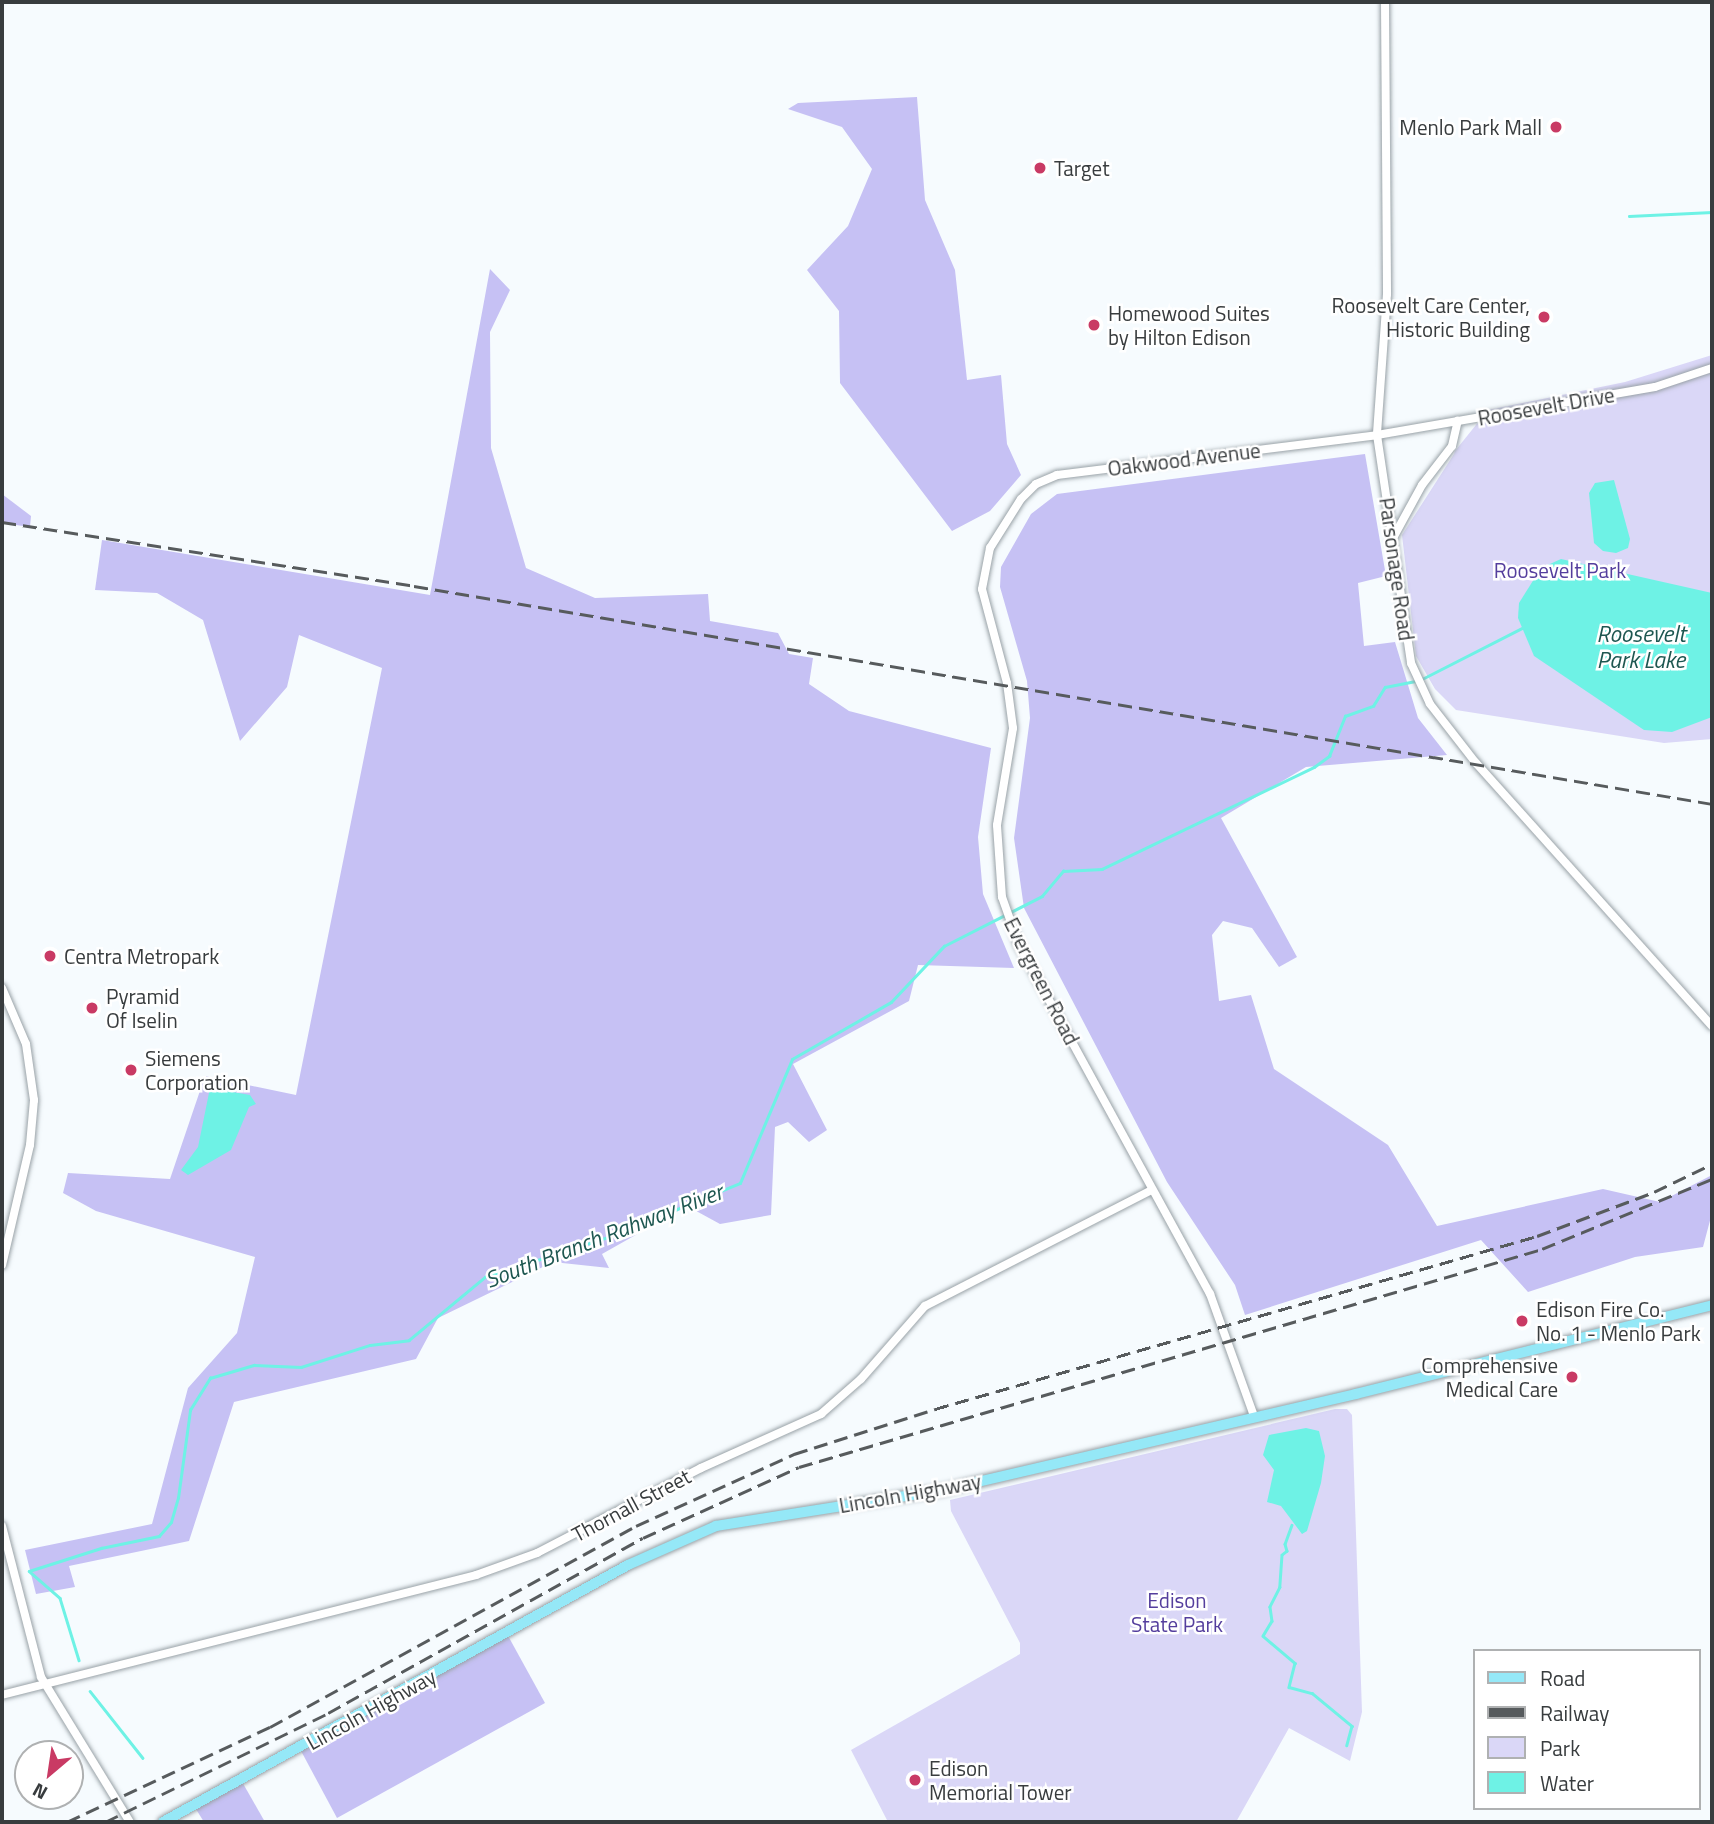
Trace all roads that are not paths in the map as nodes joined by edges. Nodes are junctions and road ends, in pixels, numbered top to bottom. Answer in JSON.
{"nodes":[{"id":1,"x":1385,"y":2,"type":"edge"},
{"id":2,"x":1712,"y":368,"type":"edge"},
{"id":3,"x":1458,"y":421,"type":"junction"},
{"id":4,"x":1377,"y":435,"type":"junction"},
{"id":5,"x":1007,"y":516,"type":"joint"},
{"id":6,"x":1392,"y":540,"type":"junction"},
{"id":7,"x":2,"y":988,"type":"edge"},
{"id":8,"x":1712,"y":1026,"type":"edge"},
{"id":9,"x":1152,"y":1190,"type":"junction"},
{"id":10,"x":2,"y":1265,"type":"edge"},
{"id":11,"x":1712,"y":1305,"type":"edge"},
{"id":12,"x":1254,"y":1416,"type":"junction"},
{"id":13,"x":2,"y":1526,"type":"edge"},
{"id":14,"x":44,"y":1684,"type":"junction"},
{"id":15,"x":2,"y":1695,"type":"edge"},
{"id":16,"x":131,"y":1822,"type":"edge"},
{"id":17,"x":163,"y":1822,"type":"edge"}],
"edges":[{"from":1,"to":4,"type":"street","name":"Parsonage Road"},
{"from":2,"to":3,"type":"street","name":"Roosevelt Drive"},
{"from":3,"to":4,"type":"street","name":"Roosevelt Drive"},
{"from":3,"to":6,"type":"street"},
{"from":4,"to":5,"type":"street","name":"Oakwood Avenue"},
{"from":4,"to":6,"type":"street","name":"Parsonage Road"},
{"from":5,"to":9,"type":"street","name":"Evergreen Road"},
{"from":6,"to":8,"type":"street","name":"Parsonage Road"},
{"from":7,"to":10,"type":"street"},
{"from":9,"to":12,"type":"street","name":"Evergreen Road"},
{"from":9,"to":14,"type":"street","name":"Thornall Street"},
{"from":11,"to":12,"type":"main road","name":"Lincoln Highway"},
{"from":12,"to":17,"type":"main road","name":"Lincoln Highway"},
{"from":13,"to":14,"type":"street"},
{"from":14,"to":15,"type":"street","name":"Thornall Street"},
{"from":14,"to":16,"type":"street"}]}
